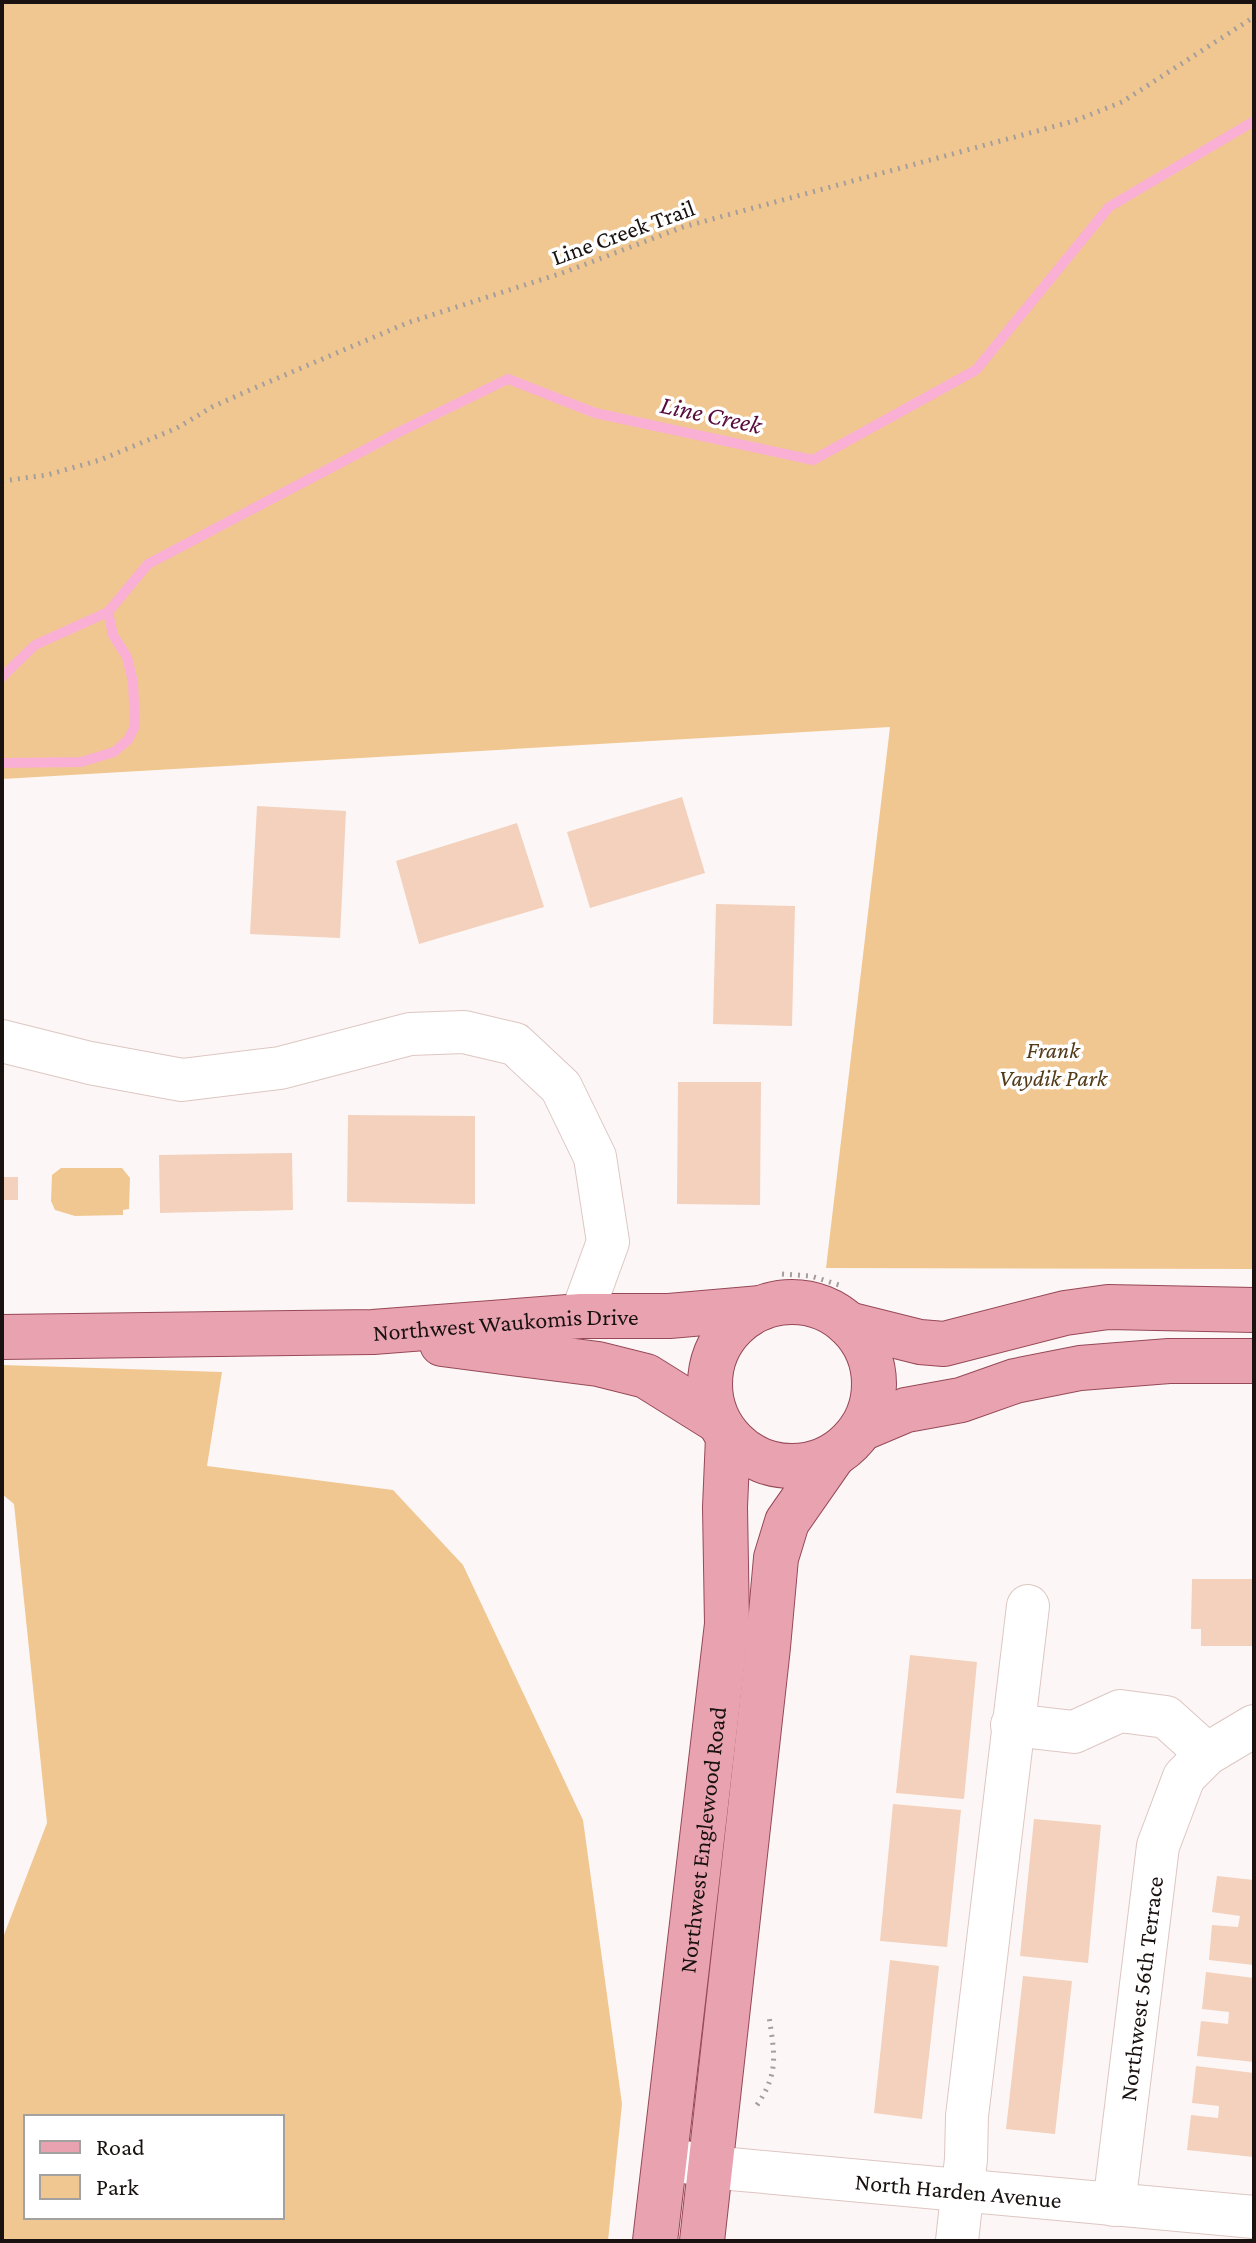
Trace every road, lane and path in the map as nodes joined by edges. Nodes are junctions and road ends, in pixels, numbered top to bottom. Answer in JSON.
{"nodes":[{"id":1,"x":1254,"y":17,"type":"edge"},
{"id":2,"x":2,"y":481,"type":"edge"},
{"id":3,"x":2,"y":1041,"type":"edge"},
{"id":4,"x":761,"y":1308,"type":"junction"},
{"id":5,"x":1254,"y":1310,"type":"edge"},
{"id":6,"x":581,"y":1316,"type":"junction"},
{"id":7,"x":848,"y":1324,"type":"junction"},
{"id":8,"x":373,"y":1332,"type":"junction"},
{"id":9,"x":2,"y":1337,"type":"edge"},
{"id":10,"x":1254,"y":1361,"type":"edge"},
{"id":11,"x":723,"y":1429,"type":"junction"},
{"id":12,"x":847,"y":1442,"type":"junction"},
{"id":13,"x":1028,"y":1606,"type":"dead end"},
{"id":14,"x":1012,"y":1725,"type":"junction"},
{"id":15,"x":1254,"y":1726,"type":"edge"},
{"id":16,"x":1195,"y":1766,"type":"junction"},
{"id":17,"x":664,"y":2159,"type":"junction"},
{"id":18,"x":710,"y":2166,"type":"junction"},
{"id":19,"x":963,"y":2191,"type":"junction"},
{"id":20,"x":1114,"y":2205,"type":"junction"},
{"id":21,"x":1254,"y":2217,"type":"edge"},
{"id":22,"x":655,"y":2241,"type":"edge"},
{"id":23,"x":702,"y":2241,"type":"edge"},
{"id":24,"x":957,"y":2241,"type":"edge"}],
"edges":[{"from":1,"to":2,"type":"path","name":"Line Creek Trail"},
{"from":3,"to":6,"type":"street"},
{"from":4,"to":6,"type":"main road","name":"Northwest Waukomis Drive"},
{"from":4,"to":7,"type":"main road"},
{"from":4,"to":11,"type":"main road"},
{"from":5,"to":7,"type":"main road"},
{"from":6,"to":8,"type":"main road","name":"Northwest Waukomis Drive"},
{"from":7,"to":12,"type":"main road"},
{"from":8,"to":9,"type":"main road"},
{"from":8,"to":11,"type":"main road","name":"Northwest Waukomis Drive"},
{"from":10,"to":12,"type":"main road"},
{"from":11,"to":12,"type":"main road"},
{"from":11,"to":17,"type":"main road","name":"Northwest Englewood Road"},
{"from":12,"to":18,"type":"main road","name":"Northwest Englewood Road"},
{"from":13,"to":14,"type":"street"},
{"from":14,"to":16,"type":"street"},
{"from":14,"to":19,"type":"street"},
{"from":15,"to":16,"type":"street"},
{"from":16,"to":20,"type":"street","name":"Northwest 56th Terrace"},
{"from":17,"to":18,"type":"street","name":"North Harden Avenue"},
{"from":17,"to":22,"type":"main road","name":"Northwest Englewood Road"},
{"from":18,"to":19,"type":"street","name":"North Harden Avenue"},
{"from":18,"to":23,"type":"main road","name":"Northwest Englewood Road"},
{"from":19,"to":20,"type":"street","name":"North Harden Avenue"},
{"from":19,"to":24,"type":"street"},
{"from":20,"to":21,"type":"street","name":"North Harden Avenue"}]}
